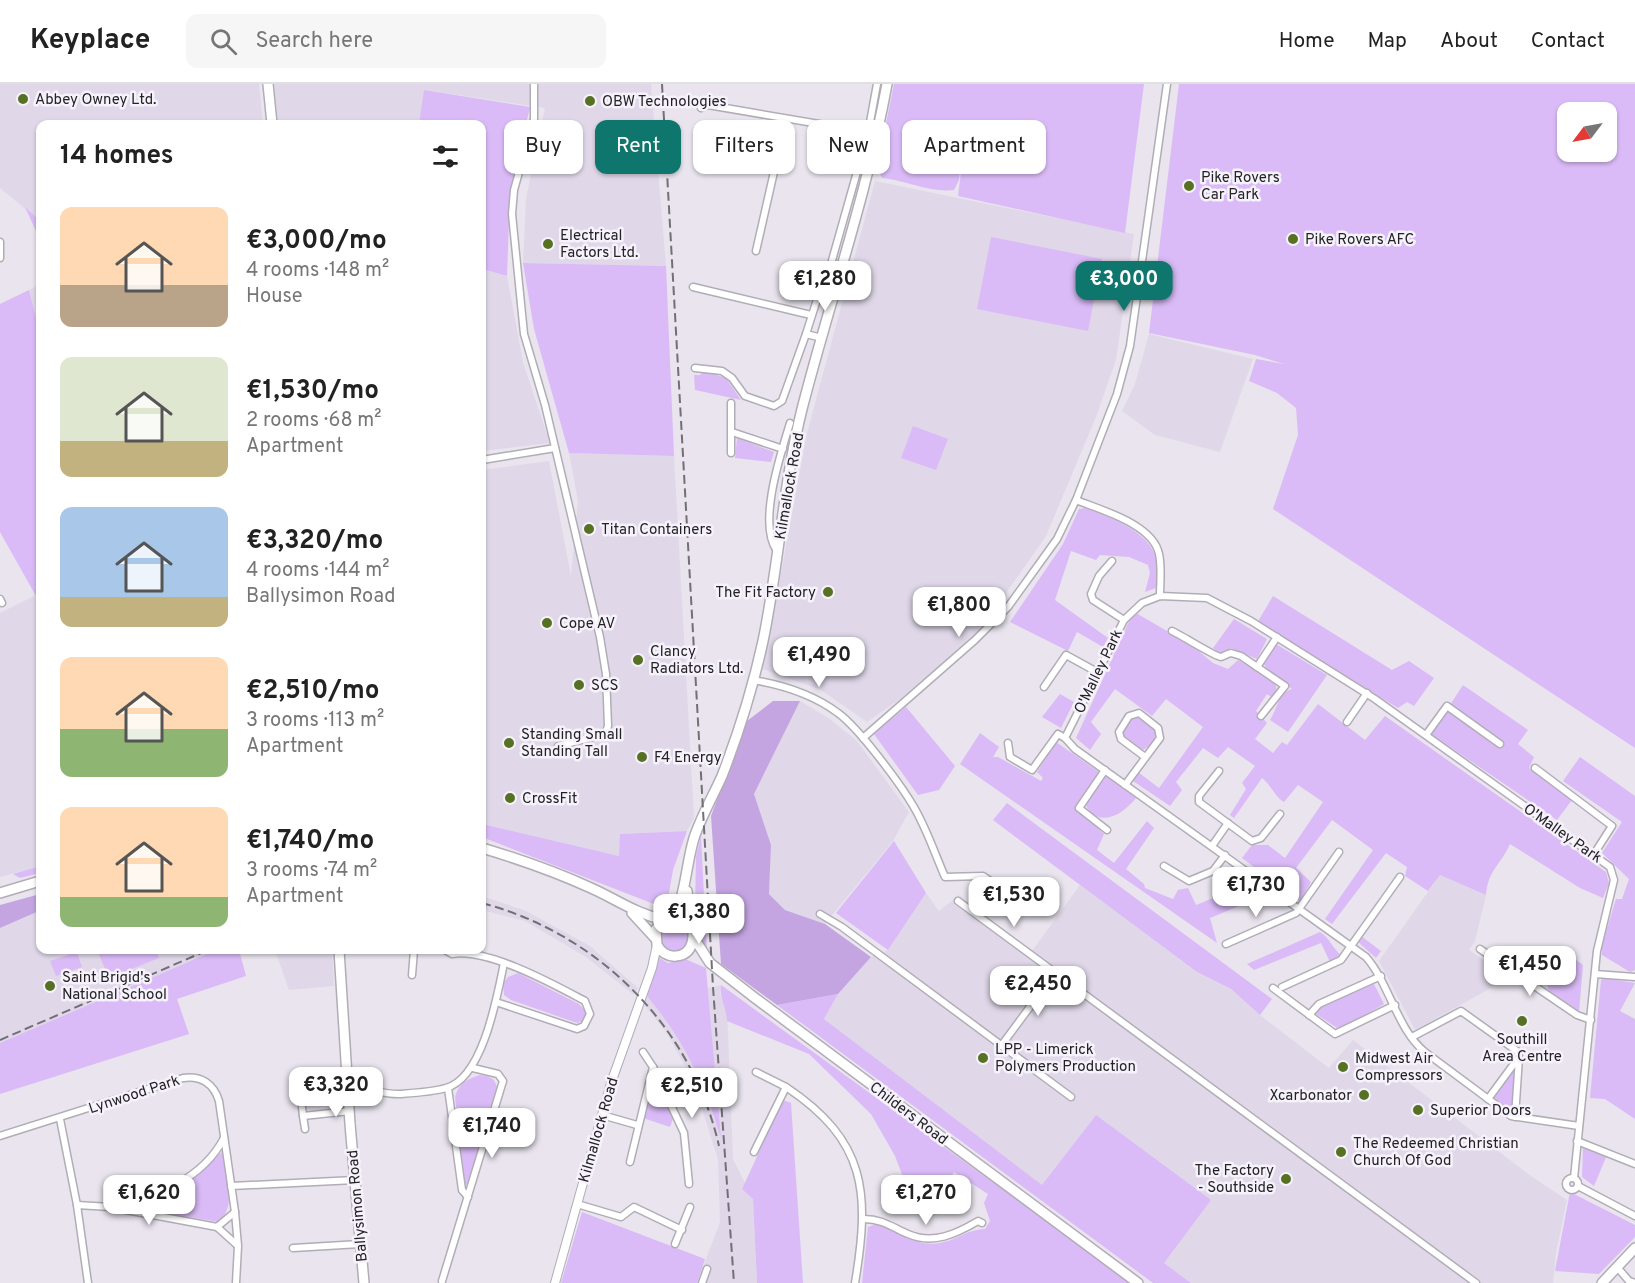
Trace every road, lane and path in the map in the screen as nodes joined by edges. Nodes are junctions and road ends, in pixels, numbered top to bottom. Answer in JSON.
{"nodes":[{"id":1,"x":268,"y":84,"type":"edge"},
{"id":2,"x":534,"y":84,"type":"edge"},
{"id":3,"x":877,"y":84,"type":"edge"},
{"id":4,"x":887,"y":84,"type":"edge"},
{"id":5,"x":1167,"y":84,"type":"edge"},
{"id":6,"x":701,"y":108,"type":"dead end"},
{"id":7,"x":786,"y":119,"type":"junction"},
{"id":8,"x":272,"y":120,"type":"edge"},
{"id":9,"x":874,"y":120,"type":"edge"},
{"id":10,"x":877,"y":120,"type":"edge"},
{"id":11,"x":807,"y":123,"type":"edge"},
{"id":12,"x":862,"y":174,"type":"edge"},
{"id":13,"x":852,"y":213,"type":"junction"},
{"id":14,"x":0,"y":242,"type":"edge"},
{"id":15,"x":756,"y":251,"type":"dead end"},
{"id":16,"x":0,"y":258,"type":"edge"},
{"id":17,"x":829,"y":271,"type":"dead end"},
{"id":18,"x":822,"y":284,"type":"dead end"},
{"id":19,"x":693,"y":287,"type":"dead end"},
{"id":20,"x":811,"y":315,"type":"junction"},
{"id":21,"x":806,"y":334,"type":"junction"},
{"id":22,"x":823,"y":338,"type":"junction"},
{"id":23,"x":695,"y":368,"type":"dead end"},
{"id":24,"x":731,"y":403,"type":"dead end"},
{"id":25,"x":790,"y":423,"type":"dead end"},
{"id":26,"x":732,"y":432,"type":"junction"},
{"id":27,"x":555,"y":448,"type":"junction"},
{"id":28,"x":783,"y":449,"type":"junction"},
{"id":29,"x":731,"y":453,"type":"dead end"},
{"id":30,"x":486,"y":459,"type":"edge"},
{"id":31,"x":772,"y":496,"type":"junction"},
{"id":32,"x":785,"y":498,"type":"junction"},
{"id":33,"x":1076,"y":500,"type":"junction"},
{"id":34,"x":778,"y":552,"type":"junction"},
{"id":35,"x":1112,"y":561,"type":"dead end"},
{"id":36,"x":1160,"y":597,"type":"junction"},
{"id":37,"x":1124,"y":620,"type":"junction"},
{"id":38,"x":1172,"y":631,"type":"dead end"},
{"id":39,"x":1276,"y":637,"type":"junction"},
{"id":40,"x":1257,"y":666,"type":"junction"},
{"id":41,"x":1097,"y":672,"type":"junction"},
{"id":42,"x":753,"y":680,"type":"junction"},
{"id":43,"x":1044,"y":687,"type":"dead end"},
{"id":44,"x":1367,"y":693,"type":"junction"},
{"id":45,"x":1261,"y":716,"type":"dead end"},
{"id":46,"x":1347,"y":722,"type":"dead end"},
{"id":47,"x":1426,"y":735,"type":"junction"},
{"id":48,"x":862,"y":738,"type":"junction"},
{"id":49,"x":1065,"y":738,"type":"junction"},
{"id":50,"x":1008,"y":743,"type":"dead end"},
{"id":51,"x":1500,"y":744,"type":"dead end"},
{"id":52,"x":558,"y":746,"type":"dead end"},
{"id":53,"x":1145,"y":758,"type":"junction"},
{"id":54,"x":1534,"y":768,"type":"dead end"},
{"id":55,"x":1105,"y":770,"type":"junction"},
{"id":56,"x":1220,"y":771,"type":"dead end"},
{"id":57,"x":1125,"y":784,"type":"junction"},
{"id":58,"x":1280,"y":814,"type":"dead end"},
{"id":59,"x":1228,"y":823,"type":"junction"},
{"id":60,"x":1107,"y":830,"type":"dead end"},
{"id":61,"x":1212,"y":846,"type":"junction"},
{"id":62,"x":486,"y":849,"type":"edge"},
{"id":63,"x":1339,"y":852,"type":"dead end"},
{"id":64,"x":1594,"y":854,"type":"junction"},
{"id":65,"x":1225,"y":855,"type":"junction"},
{"id":66,"x":1164,"y":866,"type":"dead end"},
{"id":67,"x":1400,"y":877,"type":"dead end"},
{"id":68,"x":36,"y":882,"type":"edge"},
{"id":69,"x":687,"y":885,"type":"junction"},
{"id":70,"x":0,"y":893,"type":"edge"},
{"id":71,"x":1042,"y":899,"type":"dead end"},
{"id":72,"x":958,"y":901,"type":"dead end"},
{"id":73,"x":1300,"y":908,"type":"junction"},
{"id":74,"x":628,"y":909,"type":"junction"},
{"id":75,"x":820,"y":914,"type":"dead end"},
{"id":76,"x":675,"y":917,"type":"junction"},
{"id":77,"x":664,"y":920,"type":"junction"},
{"id":78,"x":692,"y":928,"type":"junction"},
{"id":79,"x":694,"y":938,"type":"junction"},
{"id":80,"x":656,"y":941,"type":"junction"},
{"id":81,"x":1226,"y":944,"type":"dead end"},
{"id":82,"x":1352,"y":945,"type":"junction"},
{"id":83,"x":1480,"y":949,"type":"dead end"},
{"id":84,"x":339,"y":954,"type":"edge"},
{"id":85,"x":414,"y":954,"type":"edge"},
{"id":86,"x":469,"y":954,"type":"edge"},
{"id":87,"x":681,"y":955,"type":"junction"},
{"id":88,"x":504,"y":963,"type":"junction"},
{"id":89,"x":710,"y":963,"type":"junction"},
{"id":90,"x":1055,"y":973,"type":"junction"},
{"id":91,"x":1595,"y":974,"type":"junction"},
{"id":92,"x":412,"y":975,"type":"dead end"},
{"id":93,"x":1381,"y":976,"type":"junction"},
{"id":94,"x":1635,"y":976,"type":"edge"},
{"id":95,"x":1282,"y":987,"type":"dead end"},
{"id":96,"x":1273,"y":988,"type":"dead end"},
{"id":97,"x":496,"y":1002,"type":"junction"},
{"id":98,"x":1395,"y":1005,"type":"junction"},
{"id":99,"x":1309,"y":1015,"type":"junction"},
{"id":100,"x":1591,"y":1020,"type":"junction"},
{"id":101,"x":1412,"y":1037,"type":"junction"},
{"id":102,"x":1001,"y":1046,"type":"junction"},
{"id":103,"x":643,"y":1052,"type":"dead end"},
{"id":104,"x":1519,"y":1057,"type":"junction"},
{"id":105,"x":653,"y":1067,"type":"junction"},
{"id":106,"x":473,"y":1068,"type":"junction"},
{"id":107,"x":756,"y":1072,"type":"dead end"},
{"id":108,"x":786,"y":1087,"type":"junction"},
{"id":109,"x":350,"y":1088,"type":"junction"},
{"id":110,"x":448,"y":1088,"type":"junction"},
{"id":111,"x":1071,"y":1097,"type":"dead end"},
{"id":112,"x":1488,"y":1099,"type":"junction"},
{"id":113,"x":302,"y":1107,"type":"dead end"},
{"id":114,"x":350,"y":1111,"type":"junction"},
{"id":115,"x":602,"y":1115,"type":"junction"},
{"id":116,"x":303,"y":1116,"type":"junction"},
{"id":117,"x":1515,"y":1117,"type":"junction"},
{"id":118,"x":60,"y":1119,"type":"junction"},
{"id":119,"x":637,"y":1125,"type":"junction"},
{"id":120,"x":1579,"y":1125,"type":"junction"},
{"id":121,"x":305,"y":1130,"type":"dead end"},
{"id":122,"x":0,"y":1136,"type":"edge"},
{"id":123,"x":224,"y":1137,"type":"junction"},
{"id":124,"x":1577,"y":1141,"type":"junction"},
{"id":125,"x":754,"y":1152,"type":"dead end"},
{"id":126,"x":630,"y":1162,"type":"dead end"},
{"id":127,"x":1635,"y":1164,"type":"edge"},
{"id":128,"x":1574,"y":1178,"type":"junction"},
{"id":129,"x":354,"y":1180,"type":"junction"},
{"id":130,"x":689,"y":1184,"type":"dead end"},
{"id":131,"x":231,"y":1186,"type":"junction"},
{"id":132,"x":1578,"y":1186,"type":"junction"},
{"id":133,"x":468,"y":1197,"type":"junction"},
{"id":134,"x":577,"y":1203,"type":"junction"},
{"id":135,"x":78,"y":1205,"type":"junction"},
{"id":136,"x":690,"y":1206,"type":"dead end"},
{"id":137,"x":110,"y":1207,"type":"junction"},
{"id":138,"x":235,"y":1212,"type":"junction"},
{"id":139,"x":1635,"y":1216,"type":"edge"},
{"id":140,"x":864,"y":1219,"type":"junction"},
{"id":141,"x":982,"y":1223,"type":"dead end"},
{"id":142,"x":217,"y":1227,"type":"junction"},
{"id":143,"x":682,"y":1230,"type":"junction"},
{"id":144,"x":360,"y":1244,"type":"junction"},
{"id":145,"x":675,"y":1244,"type":"dead end"},
{"id":146,"x":238,"y":1246,"type":"junction"},
{"id":147,"x":293,"y":1248,"type":"dead end"},
{"id":148,"x":1635,"y":1248,"type":"edge"},
{"id":149,"x":1617,"y":1267,"type":"junction"},
{"id":150,"x":707,"y":1269,"type":"dead end"},
{"id":151,"x":442,"y":1281,"type":"dead end"},
{"id":152,"x":88,"y":1283,"type":"edge"},
{"id":153,"x":236,"y":1283,"type":"edge"},
{"id":154,"x":364,"y":1283,"type":"edge"},
{"id":155,"x":555,"y":1283,"type":"edge"},
{"id":156,"x":702,"y":1283,"type":"edge"},
{"id":157,"x":855,"y":1283,"type":"edge"},
{"id":158,"x":1138,"y":1283,"type":"edge"},
{"id":159,"x":1476,"y":1283,"type":"edge"},
{"id":160,"x":1602,"y":1283,"type":"edge"},
{"id":161,"x":1635,"y":1283,"type":"edge"}],
"edges":[{"from":1,"to":8,"type":"main road"},
{"from":2,"to":27,"type":"street"},
{"from":3,"to":9,"type":"street"},
{"from":4,"to":10,"type":"main road","name":"Kilmallock Road"},
{"from":5,"to":33,"type":"street"},
{"from":6,"to":7,"type":"street"},
{"from":7,"to":11,"type":"street"},
{"from":7,"to":15,"type":"street"},
{"from":12,"to":13,"type":"main road","name":"Kilmallock Road"},
{"from":13,"to":17,"type":"street"},
{"from":13,"to":22,"type":"main road","name":"Kilmallock Road"},
{"from":14,"to":16,"type":"street"},
{"from":18,"to":20,"type":"street"},
{"from":19,"to":20,"type":"street"},
{"from":20,"to":21,"type":"street"},
{"from":21,"to":22,"type":"street"},
{"from":21,"to":23,"type":"street"},
{"from":22,"to":32,"type":"main road","name":"Kilmallock Road"},
{"from":24,"to":26,"type":"street"},
{"from":25,"to":28,"type":"street"},
{"from":26,"to":28,"type":"street"},
{"from":26,"to":29,"type":"street"},
{"from":27,"to":30,"type":"street"},
{"from":27,"to":52,"type":"street"},
{"from":28,"to":31,"type":"street"},
{"from":31,"to":32,"type":"street"},
{"from":31,"to":34,"type":"street"},
{"from":32,"to":34,"type":"main road","name":"Kilmallock Road"},
{"from":33,"to":36,"type":"street"},
{"from":33,"to":48,"type":"street"},
{"from":34,"to":42,"type":"main road","name":"Kilmallock Road"},
{"from":35,"to":37,"type":"street"},
{"from":36,"to":37,"type":"street","name":"O'Malley Park"},
{"from":36,"to":39,"type":"street","name":"O'Malley Park"},
{"from":37,"to":41,"type":"street","name":"O'Malley Park"},
{"from":38,"to":40,"type":"street"},
{"from":39,"to":40,"type":"street"},
{"from":39,"to":44,"type":"street","name":"O'Malley Park"},
{"from":40,"to":45,"type":"street"},
{"from":41,"to":43,"type":"street"},
{"from":41,"to":49,"type":"street","name":"O'Malley Park"},
{"from":42,"to":48,"type":"street"},
{"from":42,"to":69,"type":"main road","name":"Kilmallock Road"},
{"from":44,"to":46,"type":"street"},
{"from":44,"to":47,"type":"street","name":"O'Malley Park"},
{"from":47,"to":51,"type":"street"},
{"from":47,"to":64,"type":"street","name":"O'Malley Park"},
{"from":48,"to":71,"type":"street"},
{"from":49,"to":50,"type":"street"},
{"from":49,"to":55,"type":"street"},
{"from":53,"to":53,"type":"street"},
{"from":53,"to":57,"type":"street"},
{"from":54,"to":64,"type":"street"},
{"from":55,"to":57,"type":"street"},
{"from":55,"to":60,"type":"street"},
{"from":56,"to":59,"type":"street"},
{"from":57,"to":61,"type":"street"},
{"from":58,"to":59,"type":"street"},
{"from":59,"to":61,"type":"street"},
{"from":61,"to":65,"type":"street"},
{"from":62,"to":74,"type":"main road"},
{"from":63,"to":73,"type":"street"},
{"from":64,"to":91,"type":"street","name":"O'Malley Park"},
{"from":65,"to":66,"type":"street"},
{"from":65,"to":73,"type":"street"},
{"from":67,"to":82,"type":"street"},
{"from":68,"to":70,"type":"main road"},
{"from":69,"to":76,"type":"main road","name":"Kilmallock Road"},
{"from":69,"to":78,"type":"main road","name":"Kilmallock Road"},
{"from":72,"to":90,"type":"street"},
{"from":73,"to":81,"type":"street"},
{"from":73,"to":82,"type":"street"},
{"from":74,"to":77,"type":"main road"},
{"from":74,"to":80,"type":"main road"},
{"from":75,"to":102,"type":"street"},
{"from":76,"to":77,"type":"main road"},
{"from":76,"to":78,"type":"main road"},
{"from":77,"to":80,"type":"main road"},
{"from":78,"to":79,"type":"main road"},
{"from":79,"to":87,"type":"main road"},
{"from":79,"to":89,"type":"main road","name":"Childers Road"},
{"from":80,"to":87,"type":"main road"},
{"from":80,"to":115,"type":"street","name":"Kilmallock Road"},
{"from":82,"to":93,"type":"street"},
{"from":82,"to":95,"type":"street"},
{"from":83,"to":100,"type":"street"},
{"from":84,"to":109,"type":"main road","name":"Ballysimon Road"},
{"from":85,"to":92,"type":"street"},
{"from":86,"to":88,"type":"street"},
{"from":87,"to":89,"type":"main road","name":"Childers Road"},
{"from":88,"to":97,"type":"street"},
{"from":88,"to":97,"type":"street"},
{"from":89,"to":158,"type":"main road","name":"Childers Road"},
{"from":90,"to":102,"type":"street"},
{"from":90,"to":159,"type":"street"},
{"from":91,"to":94,"type":"street"},
{"from":91,"to":100,"type":"street","name":"O'Malley Park"},
{"from":93,"to":98,"type":"street"},
{"from":93,"to":99,"type":"street"},
{"from":96,"to":99,"type":"street"},
{"from":97,"to":106,"type":"street"},
{"from":98,"to":99,"type":"street"},
{"from":98,"to":101,"type":"street"},
{"from":100,"to":120,"type":"street","name":"O'Malley Park"},
{"from":101,"to":104,"type":"street"},
{"from":101,"to":112,"type":"street"},
{"from":102,"to":111,"type":"street"},
{"from":103,"to":105,"type":"street"},
{"from":104,"to":112,"type":"street"},
{"from":104,"to":117,"type":"street"},
{"from":105,"to":119,"type":"street"},
{"from":105,"to":130,"type":"street"},
{"from":106,"to":110,"type":"street"},
{"from":106,"to":133,"type":"street"},
{"from":107,"to":108,"type":"street"},
{"from":108,"to":125,"type":"street"},
{"from":108,"to":140,"type":"street"},
{"from":109,"to":110,"type":"street"},
{"from":109,"to":114,"type":"main road","name":"Ballysimon Road"},
{"from":110,"to":133,"type":"street"},
{"from":112,"to":117,"type":"street"},
{"from":113,"to":116,"type":"street"},
{"from":114,"to":116,"type":"street"},
{"from":114,"to":129,"type":"main road","name":"Ballysimon Road"},
{"from":115,"to":119,"type":"street"},
{"from":115,"to":134,"type":"street","name":"Kilmallock Road"},
{"from":116,"to":121,"type":"street"},
{"from":117,"to":120,"type":"street"},
{"from":118,"to":122,"type":"street","name":"Lynwood Park"},
{"from":118,"to":123,"type":"street","name":"Lynwood Park"},
{"from":118,"to":135,"type":"street"},
{"from":119,"to":126,"type":"street"},
{"from":120,"to":124,"type":"street","name":"O'Malley Park"},
{"from":123,"to":131,"type":"street","name":"Lynwood Park"},
{"from":123,"to":137,"type":"street"},
{"from":124,"to":127,"type":"street"},
{"from":124,"to":128,"type":"street","name":"O'Malley Park"},
{"from":128,"to":132,"type":"street"},
{"from":128,"to":132,"type":"street"},
{"from":129,"to":131,"type":"street"},
{"from":129,"to":144,"type":"main road","name":"Ballysimon Road"},
{"from":131,"to":138,"type":"street","name":"Lynwood Park"},
{"from":132,"to":139,"type":"street"},
{"from":133,"to":151,"type":"street"},
{"from":134,"to":143,"type":"street"},
{"from":134,"to":155,"type":"street","name":"Kilmallock Road"},
{"from":135,"to":137,"type":"street"},
{"from":135,"to":152,"type":"street"},
{"from":136,"to":143,"type":"street"},
{"from":137,"to":142,"type":"street"},
{"from":138,"to":142,"type":"street"},
{"from":138,"to":146,"type":"street","name":"Lynwood Park"},
{"from":140,"to":141,"type":"street"},
{"from":140,"to":157,"type":"street"},
{"from":142,"to":146,"type":"street"},
{"from":143,"to":145,"type":"street"},
{"from":144,"to":147,"type":"street"},
{"from":144,"to":154,"type":"main road","name":"Ballysimon Road"},
{"from":146,"to":153,"type":"street","name":"Lynwood Park"},
{"from":148,"to":149,"type":"main road"},
{"from":149,"to":160,"type":"main road"},
{"from":149,"to":161,"type":"street"},
{"from":150,"to":156,"type":"street"}]}
